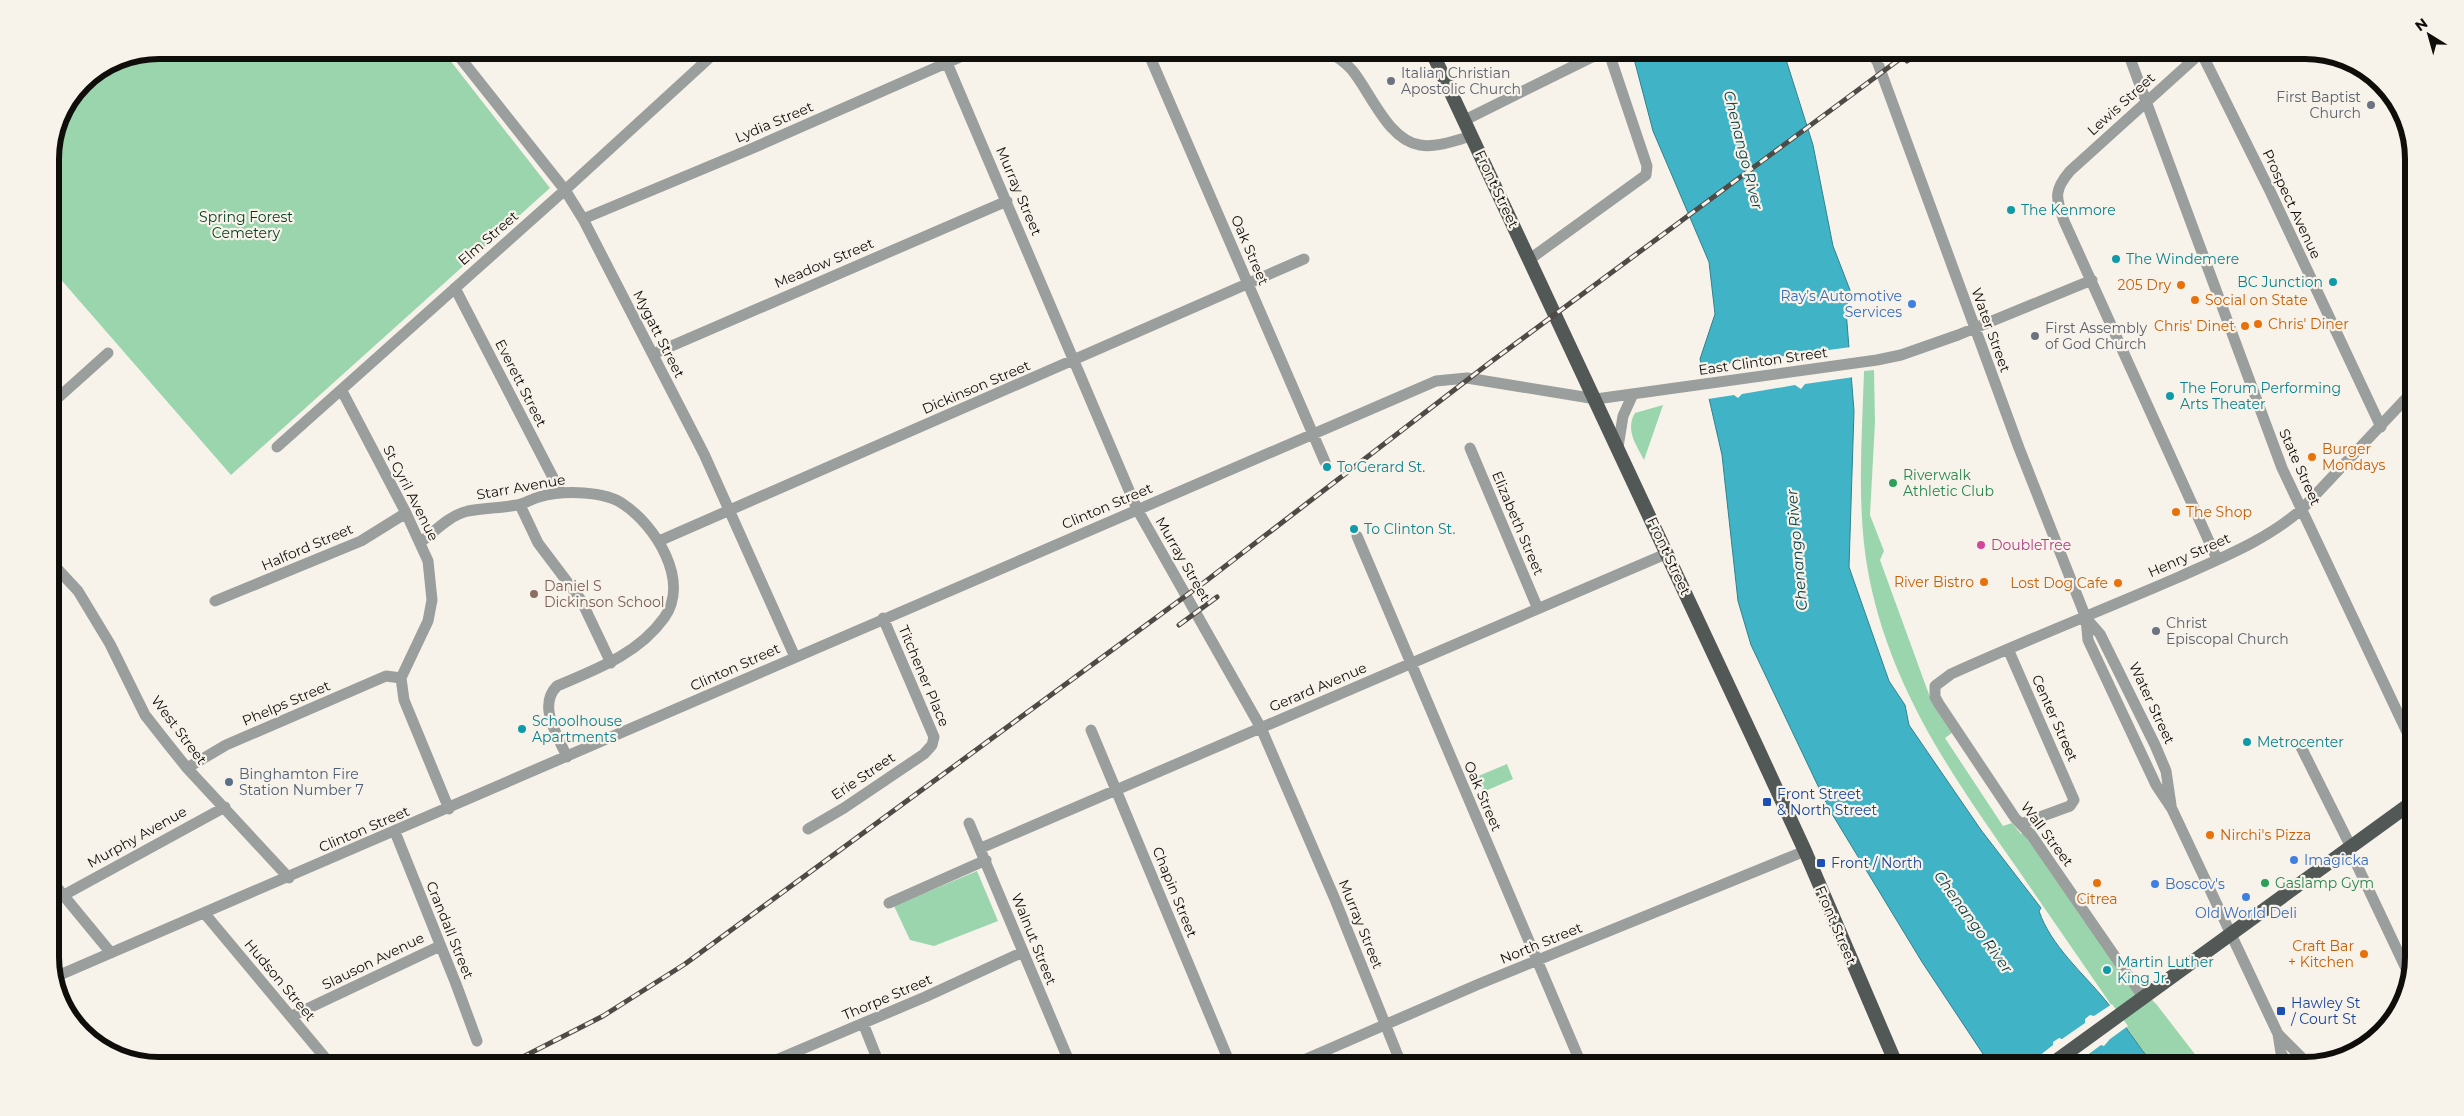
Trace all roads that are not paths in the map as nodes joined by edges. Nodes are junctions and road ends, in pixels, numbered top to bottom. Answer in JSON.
{"nodes":[{"id":1,"x":461,"y":59,"type":"edge"},
{"id":2,"x":708,"y":59,"type":"edge"},
{"id":3,"x":956,"y":59,"type":"edge"},
{"id":4,"x":1151,"y":59,"type":"edge"},
{"id":5,"x":1337,"y":59,"type":"edge"},
{"id":6,"x":1435,"y":59,"type":"edge"},
{"id":7,"x":1588,"y":59,"type":"edge"},
{"id":8,"x":1611,"y":59,"type":"edge"},
{"id":9,"x":1875,"y":59,"type":"edge"},
{"id":10,"x":2130,"y":59,"type":"edge"},
{"id":11,"x":2193,"y":59,"type":"edge"},
{"id":12,"x":2206,"y":59,"type":"edge"},
{"id":13,"x":947,"y":63,"type":"junction"},
{"id":14,"x":2146,"y":102,"type":"junction"},
{"id":15,"x":1465,"y":120,"type":"junction"},
{"id":16,"x":1472,"y":136,"type":"junction"},
{"id":17,"x":565,"y":190,"type":"junction"},
{"id":18,"x":1007,"y":201,"type":"junction"},
{"id":19,"x":583,"y":219,"type":"junction"},
{"id":20,"x":1530,"y":259,"type":"junction"},
{"id":21,"x":1304,"y":260,"type":"dead end"},
{"id":22,"x":2092,"y":280,"type":"junction"},
{"id":23,"x":1248,"y":284,"type":"junction"},
{"id":24,"x":455,"y":288,"type":"junction"},
{"id":25,"x":1974,"y":328,"type":"junction"},
{"id":26,"x":108,"y":353,"type":"dead end"},
{"id":27,"x":653,"y":354,"type":"junction"},
{"id":28,"x":1075,"y":360,"type":"junction"},
{"id":29,"x":1427,"y":384,"type":"joint"},
{"id":30,"x":342,"y":391,"type":"junction"},
{"id":31,"x":1633,"y":394,"type":"junction"},
{"id":32,"x":59,"y":397,"type":"edge"},
{"id":33,"x":1596,"y":399,"type":"junction"},
{"id":34,"x":2405,"y":400,"type":"edge"},
{"id":35,"x":2381,"y":426,"type":"junction"},
{"id":36,"x":1312,"y":434,"type":"junction"},
{"id":37,"x":277,"y":447,"type":"dead end"},
{"id":38,"x":1618,"y":447,"type":"junction"},
{"id":39,"x":1470,"y":448,"type":"dead end"},
{"id":40,"x":1325,"y":462,"type":"dead end"},
{"id":41,"x":561,"y":493,"type":"junction"},
{"id":42,"x":520,"y":505,"type":"junction"},
{"id":43,"x":730,"y":509,"type":"junction"},
{"id":44,"x":1137,"y":509,"type":"junction"},
{"id":45,"x":2302,"y":510,"type":"junction"},
{"id":46,"x":406,"y":513,"type":"junction"},
{"id":47,"x":1357,"y":536,"type":"dead end"},
{"id":48,"x":659,"y":541,"type":"junction"},
{"id":49,"x":421,"y":542,"type":"junction"},
{"id":50,"x":1668,"y":553,"type":"junction"},
{"id":51,"x":2217,"y":559,"type":"junction"},
{"id":52,"x":59,"y":571,"type":"edge"},
{"id":53,"x":215,"y":601,"type":"dead end"},
{"id":54,"x":1538,"y":610,"type":"junction"},
{"id":55,"x":883,"y":618,"type":"junction"},
{"id":56,"x":2086,"y":618,"type":"junction"},
{"id":57,"x":2008,"y":649,"type":"junction"},
{"id":58,"x":796,"y":657,"type":"junction"},
{"id":59,"x":611,"y":663,"type":"junction"},
{"id":60,"x":1411,"y":663,"type":"junction"},
{"id":61,"x":401,"y":678,"type":"junction"},
{"id":62,"x":1935,"y":686,"type":"joint"},
{"id":63,"x":1261,"y":728,"type":"junction"},
{"id":64,"x":2405,"y":728,"type":"edge"},
{"id":65,"x":1091,"y":730,"type":"dead end"},
{"id":66,"x":932,"y":745,"type":"joint"},
{"id":67,"x":2300,"y":745,"type":"dead end"},
{"id":68,"x":567,"y":758,"type":"junction"},
{"id":69,"x":187,"y":768,"type":"junction"},
{"id":70,"x":1117,"y":791,"type":"junction"},
{"id":71,"x":225,"y":806,"type":"junction"},
{"id":72,"x":2405,"y":808,"type":"edge"},
{"id":73,"x":449,"y":809,"type":"junction"},
{"id":74,"x":2172,"y":809,"type":"junction"},
{"id":75,"x":969,"y":824,"type":"dead end"},
{"id":76,"x":2021,"y":824,"type":"junction"},
{"id":77,"x":808,"y":828,"type":"dead end"},
{"id":78,"x":394,"y":832,"type":"junction"},
{"id":79,"x":981,"y":848,"type":"junction"},
{"id":80,"x":2349,"y":849,"type":"junction"},
{"id":81,"x":1805,"y":851,"type":"junction"},
{"id":82,"x":986,"y":860,"type":"junction"},
{"id":83,"x":289,"y":878,"type":"junction"},
{"id":84,"x":59,"y":889,"type":"edge"},
{"id":85,"x":64,"y":895,"type":"junction"},
{"id":86,"x":889,"y":902,"type":"dead end"},
{"id":87,"x":204,"y":914,"type":"junction"},
{"id":88,"x":2230,"y":935,"type":"junction"},
{"id":89,"x":440,"y":946,"type":"junction"},
{"id":90,"x":1023,"y":952,"type":"junction"},
{"id":91,"x":111,"y":953,"type":"junction"},
{"id":92,"x":1537,"y":961,"type":"junction"},
{"id":93,"x":2404,"y":965,"type":"edge"},
{"id":94,"x":61,"y":975,"type":"edge"},
{"id":95,"x":2138,"y":1001,"type":"junction"},
{"id":96,"x":292,"y":1016,"type":"junction"},
{"id":97,"x":863,"y":1023,"type":"junction"},
{"id":98,"x":1386,"y":1025,"type":"junction"},
{"id":99,"x":2278,"y":1034,"type":"junction"},
{"id":100,"x":477,"y":1041,"type":"dead end"},
{"id":101,"x":325,"y":1057,"type":"edge"},
{"id":102,"x":783,"y":1057,"type":"edge"},
{"id":103,"x":876,"y":1057,"type":"edge"},
{"id":104,"x":1066,"y":1057,"type":"edge"},
{"id":105,"x":1227,"y":1057,"type":"edge"},
{"id":106,"x":1311,"y":1057,"type":"edge"},
{"id":107,"x":1398,"y":1057,"type":"edge"},
{"id":108,"x":1578,"y":1057,"type":"edge"},
{"id":109,"x":1893,"y":1057,"type":"edge"},
{"id":110,"x":2061,"y":1057,"type":"edge"},
{"id":111,"x":2283,"y":1057,"type":"edge"},
{"id":112,"x":2301,"y":1057,"type":"edge"}],
"edges":[{"from":1,"to":17,"type":"street","name":"Mygatt Street"},
{"from":2,"to":17,"type":"street","name":"Elm Street"},
{"from":3,"to":13,"type":"street","name":"Lydia Street"},
{"from":4,"to":23,"type":"street","name":"Oak Street"},
{"from":5,"to":16,"type":"street"},
{"from":6,"to":15,"type":"main road","name":"Front Street"},
{"from":7,"to":15,"type":"street"},
{"from":8,"to":20,"type":"street"},
{"from":9,"to":25,"type":"street","name":"Water Street"},
{"from":10,"to":14,"type":"street","name":"State Street"},
{"from":11,"to":14,"type":"street","name":"Lewis Street"},
{"from":12,"to":35,"type":"street","name":"Prospect Avenue"},
{"from":13,"to":18,"type":"street","name":"Murray Street"},
{"from":13,"to":19,"type":"street","name":"Lydia Street"},
{"from":14,"to":22,"type":"street","name":"Lewis Street"},
{"from":14,"to":45,"type":"street","name":"State Street"},
{"from":15,"to":16,"type":"main road","name":"Front Street"},
{"from":16,"to":20,"type":"main road","name":"Front Street"},
{"from":17,"to":19,"type":"street","name":"Mygatt Street"},
{"from":17,"to":24,"type":"street","name":"Elm Street"},
{"from":18,"to":27,"type":"street","name":"Meadow Street"},
{"from":18,"to":28,"type":"street","name":"Murray Street"},
{"from":19,"to":27,"type":"street","name":"Mygatt Street"},
{"from":20,"to":33,"type":"main road","name":"Front Street"},
{"from":21,"to":23,"type":"street","name":"Dickinson Street"},
{"from":22,"to":25,"type":"street","name":"East Clinton Street"},
{"from":22,"to":51,"type":"street"},
{"from":23,"to":28,"type":"street","name":"Dickinson Street"},
{"from":23,"to":36,"type":"street","name":"Oak Street"},
{"from":24,"to":30,"type":"street","name":"Elm Street"},
{"from":24,"to":41,"type":"street","name":"Everett Street"},
{"from":25,"to":31,"type":"street","name":"East Clinton Street"},
{"from":25,"to":56,"type":"street","name":"Water Street"},
{"from":26,"to":32,"type":"street"},
{"from":27,"to":43,"type":"street","name":"Mygatt Street"},
{"from":28,"to":43,"type":"street","name":"Dickinson Street"},
{"from":28,"to":44,"type":"street","name":"Murray Street"},
{"from":29,"to":33,"type":"street","name":"East Clinton Street"},
{"from":29,"to":36,"type":"street","name":"Clinton Street"},
{"from":30,"to":37,"type":"street","name":"Elm Street"},
{"from":30,"to":46,"type":"street","name":"St Cyril Avenue"},
{"from":31,"to":33,"type":"street","name":"East Clinton Street"},
{"from":31,"to":38,"type":"street"},
{"from":33,"to":38,"type":"main road","name":"Front Street"},
{"from":34,"to":35,"type":"street","name":"Henry Street"},
{"from":35,"to":45,"type":"street","name":"Henry Street"},
{"from":36,"to":40,"type":"street","name":"Oak Street"},
{"from":36,"to":44,"type":"street","name":"Clinton Street"},
{"from":38,"to":50,"type":"main road","name":"Front Street"},
{"from":39,"to":54,"type":"street","name":"Elizabeth Street"},
{"from":41,"to":42,"type":"street","name":"Starr Avenue"},
{"from":41,"to":48,"type":"street","name":"Starr Avenue"},
{"from":42,"to":49,"type":"street","name":"Starr Avenue"},
{"from":42,"to":59,"type":"street"},
{"from":43,"to":48,"type":"street","name":"Dickinson Street"},
{"from":43,"to":58,"type":"street","name":"Mygatt Street"},
{"from":44,"to":55,"type":"street","name":"Clinton Street"},
{"from":44,"to":63,"type":"street","name":"Murray Street"},
{"from":45,"to":51,"type":"street","name":"Henry Street"},
{"from":45,"to":64,"type":"street","name":"State Street"},
{"from":46,"to":49,"type":"street","name":"St Cyril Avenue"},
{"from":46,"to":53,"type":"street","name":"Halford Street"},
{"from":47,"to":60,"type":"street","name":"Oak Street"},
{"from":48,"to":59,"type":"street","name":"Starr Avenue"},
{"from":49,"to":61,"type":"street","name":"St Cyril Avenue"},
{"from":50,"to":54,"type":"street","name":"Gerard Avenue"},
{"from":50,"to":81,"type":"main road","name":"Front Street"},
{"from":51,"to":56,"type":"street","name":"Henry Street"},
{"from":52,"to":69,"type":"street","name":"West Street"},
{"from":54,"to":60,"type":"street","name":"Gerard Avenue"},
{"from":55,"to":58,"type":"street","name":"Clinton Street"},
{"from":55,"to":66,"type":"street","name":"Titchener Place"},
{"from":56,"to":57,"type":"street","name":"Henry Street"},
{"from":56,"to":74,"type":"street","name":"Water Street"},
{"from":56,"to":74,"type":"street","name":"Water Street"},
{"from":57,"to":62,"type":"street","name":"Henry Street"},
{"from":57,"to":76,"type":"street","name":"Center Street"},
{"from":58,"to":68,"type":"street","name":"Clinton Street"},
{"from":59,"to":68,"type":"street","name":"Starr Avenue"},
{"from":60,"to":63,"type":"street","name":"Gerard Avenue"},
{"from":60,"to":92,"type":"street","name":"Oak Street"},
{"from":61,"to":69,"type":"street","name":"Phelps Street"},
{"from":61,"to":73,"type":"street"},
{"from":62,"to":76,"type":"street","name":"Wall Street"},
{"from":63,"to":70,"type":"street","name":"Gerard Avenue"},
{"from":63,"to":98,"type":"street","name":"Murray Street"},
{"from":65,"to":70,"type":"street","name":"Chapin Street"},
{"from":66,"to":77,"type":"street","name":"Erie Street"},
{"from":67,"to":80,"type":"street"},
{"from":68,"to":73,"type":"street","name":"Clinton Street"},
{"from":69,"to":71,"type":"street","name":"West Street"},
{"from":70,"to":79,"type":"street","name":"Gerard Avenue"},
{"from":70,"to":105,"type":"street","name":"Chapin Street"},
{"from":71,"to":83,"type":"street","name":"West Street"},
{"from":71,"to":85,"type":"street","name":"Murphy Avenue"},
{"from":72,"to":80,"type":"main road"},
{"from":73,"to":78,"type":"street","name":"Clinton Street"},
{"from":74,"to":88,"type":"street","name":"Water Street"},
{"from":75,"to":79,"type":"street","name":"Walnut Street"},
{"from":76,"to":95,"type":"street","name":"Wall Street"},
{"from":78,"to":83,"type":"street","name":"Clinton Street"},
{"from":78,"to":89,"type":"street","name":"Crandall Street"},
{"from":79,"to":82,"type":"street","name":"Walnut Street"},
{"from":80,"to":88,"type":"main road"},
{"from":80,"to":93,"type":"street"},
{"from":81,"to":92,"type":"street","name":"North Street"},
{"from":81,"to":109,"type":"main road","name":"Front Street"},
{"from":82,"to":86,"type":"street"},
{"from":82,"to":90,"type":"street","name":"Walnut Street"},
{"from":83,"to":87,"type":"street","name":"Clinton Street"},
{"from":84,"to":85,"type":"street"},
{"from":85,"to":91,"type":"street"},
{"from":87,"to":91,"type":"street","name":"Clinton Street"},
{"from":87,"to":96,"type":"street","name":"Hudson Street"},
{"from":88,"to":95,"type":"main road"},
{"from":88,"to":99,"type":"street","name":"Water Street"},
{"from":89,"to":96,"type":"street","name":"Slauson Avenue"},
{"from":89,"to":100,"type":"street","name":"Crandall Street"},
{"from":90,"to":97,"type":"street","name":"Thorpe Street"},
{"from":90,"to":104,"type":"street","name":"Walnut Street"},
{"from":91,"to":94,"type":"street","name":"Clinton Street"},
{"from":92,"to":98,"type":"street","name":"North Street"},
{"from":92,"to":108,"type":"street","name":"Oak Street"},
{"from":95,"to":110,"type":"main road"},
{"from":96,"to":101,"type":"street","name":"Hudson Street"},
{"from":97,"to":102,"type":"street","name":"Thorpe Street"},
{"from":97,"to":103,"type":"street"},
{"from":98,"to":106,"type":"street","name":"North Street"},
{"from":98,"to":107,"type":"street","name":"Murray Street"},
{"from":99,"to":111,"type":"street"},
{"from":99,"to":112,"type":"street"}]}
